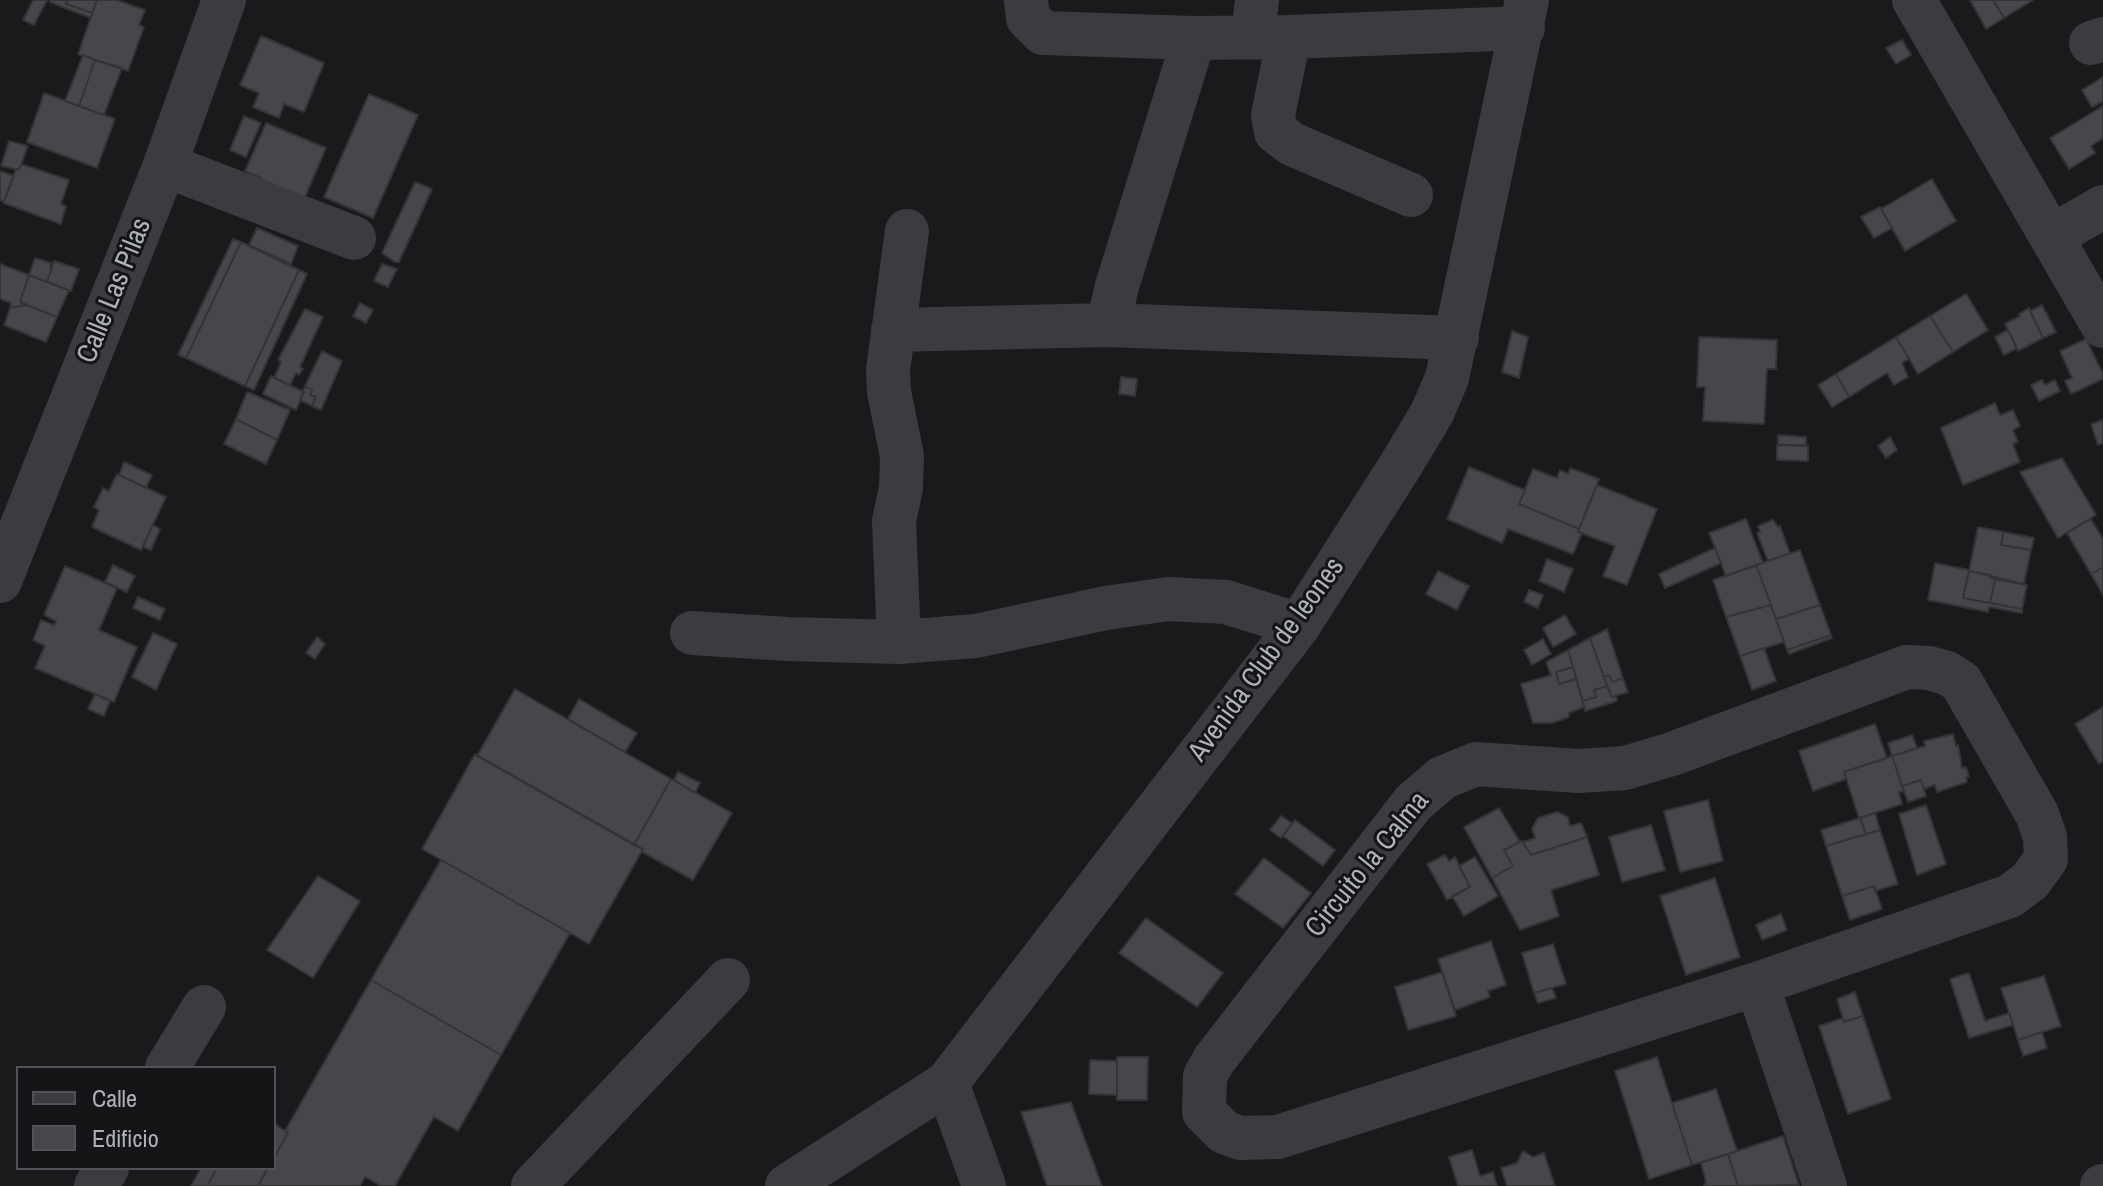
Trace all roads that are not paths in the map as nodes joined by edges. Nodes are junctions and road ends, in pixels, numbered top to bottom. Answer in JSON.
{"nodes":[{"id":1,"x":224,"y":0,"type":"edge"},
{"id":2,"x":1026,"y":0,"type":"edge"},
{"id":3,"x":1914,"y":0,"type":"edge"},
{"id":4,"x":1525,"y":14,"type":"edge"},
{"id":5,"x":1266,"y":24,"type":"edge"},
{"id":6,"x":1194,"y":38,"type":"junction"},
{"id":7,"x":165,"y":165,"type":"junction"},
{"id":8,"x":1411,"y":195,"type":"dead end"},
{"id":9,"x":2103,"y":207,"type":"edge"},
{"id":10,"x":907,"y":231,"type":"dead end"},
{"id":11,"x":2052,"y":236,"type":"junction"},
{"id":12,"x":354,"y":238,"type":"dead end"},
{"id":13,"x":1108,"y":325,"type":"junction"},
{"id":14,"x":2103,"y":326,"type":"edge"},
{"id":15,"x":893,"y":330,"type":"junction"},
{"id":16,"x":1457,"y":338,"type":"junction"},
{"id":17,"x":0,"y":581,"type":"edge"},
{"id":18,"x":1299,"y":625,"type":"junction"},
{"id":19,"x":692,"y":633,"type":"dead end"},
{"id":20,"x":899,"y":642,"type":"junction"},
{"id":21,"x":728,"y":980,"type":"dead end"},
{"id":22,"x":1757,"y":984,"type":"junction"},
{"id":23,"x":204,"y":1007,"type":"dead end"},
{"id":24,"x":168,"y":1066,"type":"edge"},
{"id":25,"x":947,"y":1083,"type":"junction"},
{"id":26,"x":533,"y":1186,"type":"edge"},
{"id":27,"x":787,"y":1186,"type":"edge"},
{"id":28,"x":984,"y":1186,"type":"edge"},
{"id":29,"x":1825,"y":1186,"type":"edge"}],
"edges":[{"from":1,"to":7,"type":"street","name":"Calle Las Pilas"},
{"from":2,"to":6,"type":"street"},
{"from":3,"to":11,"type":"street"},
{"from":4,"to":5,"type":"street"},
{"from":4,"to":16,"type":"street","name":"Avenida Club de leones"},
{"from":5,"to":6,"type":"street"},
{"from":5,"to":8,"type":"street"},
{"from":6,"to":13,"type":"street"},
{"from":7,"to":12,"type":"street"},
{"from":7,"to":17,"type":"street","name":"Calle Las Pilas"},
{"from":9,"to":11,"type":"street"},
{"from":10,"to":15,"type":"street"},
{"from":11,"to":14,"type":"street"},
{"from":13,"to":15,"type":"street"},
{"from":13,"to":16,"type":"street"},
{"from":15,"to":20,"type":"street"},
{"from":16,"to":18,"type":"street","name":"Avenida Club de leones"},
{"from":18,"to":20,"type":"street"},
{"from":18,"to":25,"type":"street","name":"Avenida Club de leones"},
{"from":19,"to":20,"type":"street"},
{"from":21,"to":26,"type":"street"},
{"from":22,"to":22,"type":"street","name":"Circuito la Calma"},
{"from":22,"to":29,"type":"street"},
{"from":23,"to":24,"type":"street"},
{"from":25,"to":27,"type":"street","name":"Avenida Club de leones"},
{"from":25,"to":28,"type":"street"}]}
